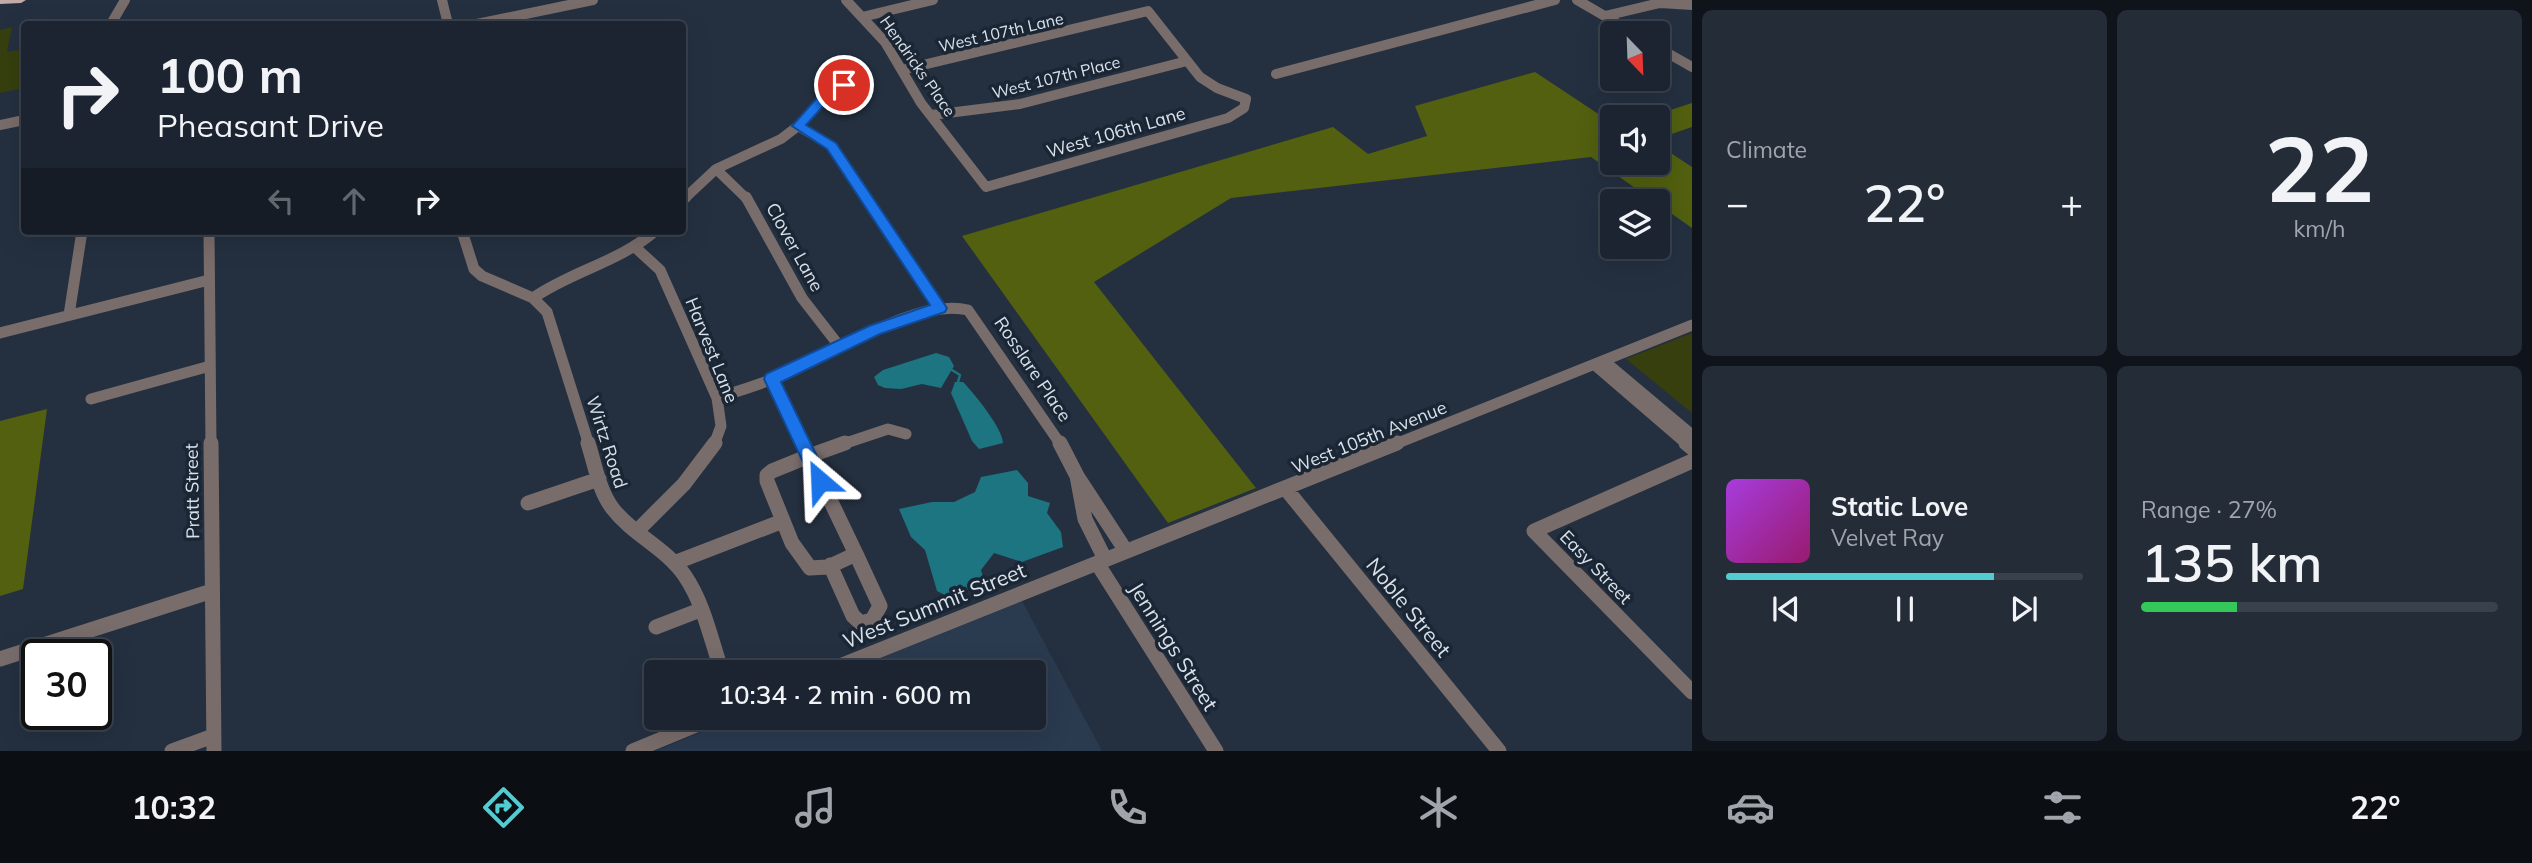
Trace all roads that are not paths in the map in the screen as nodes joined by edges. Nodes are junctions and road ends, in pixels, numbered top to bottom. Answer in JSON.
{"nodes":[{"id":1,"x":21,"y":0,"type":"edge"},
{"id":2,"x":125,"y":0,"type":"edge"},
{"id":3,"x":442,"y":0,"type":"edge"},
{"id":4,"x":524,"y":0,"type":"edge"},
{"id":5,"x":593,"y":0,"type":"edge"},
{"id":6,"x":846,"y":0,"type":"edge"},
{"id":7,"x":933,"y":0,"type":"edge"},
{"id":8,"x":1555,"y":0,"type":"edge"},
{"id":9,"x":1577,"y":0,"type":"edge"},
{"id":10,"x":0,"y":1,"type":"edge"},
{"id":11,"x":1676,"y":1,"type":"edge"},
{"id":12,"x":1692,"y":5,"type":"edge"},
{"id":13,"x":530,"y":14,"type":"junction"},
{"id":14,"x":1605,"y":16,"type":"junction"},
{"id":15,"x":862,"y":17,"type":"junction"},
{"id":16,"x":113,"y":21,"type":"edge"},
{"id":17,"x":447,"y":21,"type":"edge"},
{"id":18,"x":493,"y":21,"type":"edge"},
{"id":19,"x":1614,"y":21,"type":"edge"},
{"id":20,"x":1670,"y":54,"type":"edge"},
{"id":21,"x":1187,"y":61,"type":"junction"},
{"id":22,"x":1692,"y":67,"type":"edge"},
{"id":23,"x":902,"y":69,"type":"junction"},
{"id":24,"x":1276,"y":74,"type":"dead end"},
{"id":25,"x":844,"y":85,"type":"dead end"},
{"id":26,"x":932,"y":114,"type":"junction"},
{"id":27,"x":21,"y":121,"type":"edge"},
{"id":28,"x":0,"y":125,"type":"edge"},
{"id":29,"x":798,"y":126,"type":"junction"},
{"id":30,"x":716,"y":169,"type":"junction"},
{"id":31,"x":986,"y":187,"type":"joint"},
{"id":32,"x":686,"y":196,"type":"edge"},
{"id":33,"x":82,"y":235,"type":"edge"},
{"id":34,"x":209,"y":235,"type":"edge"},
{"id":35,"x":462,"y":235,"type":"edge"},
{"id":36,"x":651,"y":235,"type":"edge"},
{"id":37,"x":636,"y":248,"type":"junction"},
{"id":38,"x":209,"y":280,"type":"junction"},
{"id":39,"x":533,"y":298,"type":"junction"},
{"id":40,"x":940,"y":308,"type":"junction"},
{"id":41,"x":69,"y":315,"type":"junction"},
{"id":42,"x":1692,"y":325,"type":"edge"},
{"id":43,"x":0,"y":333,"type":"edge"},
{"id":44,"x":840,"y":348,"type":"junction"},
{"id":45,"x":1600,"y":363,"type":"junction"},
{"id":46,"x":210,"y":366,"type":"junction"},
{"id":47,"x":772,"y":379,"type":"junction"},
{"id":48,"x":717,"y":398,"type":"junction"},
{"id":49,"x":91,"y":399,"type":"dead end"},
{"id":50,"x":906,"y":434,"type":"dead end"},
{"id":51,"x":1692,"y":435,"type":"edge"},
{"id":52,"x":1692,"y":448,"type":"edge"},
{"id":53,"x":808,"y":457,"type":"junction"},
{"id":54,"x":1692,"y":461,"type":"edge"},
{"id":55,"x":1077,"y":476,"type":"junction"},
{"id":56,"x":599,"y":479,"type":"junction"},
{"id":57,"x":1286,"y":489,"type":"junction"},
{"id":58,"x":528,"y":503,"type":"dead end"},
{"id":59,"x":783,"y":521,"type":"junction"},
{"id":60,"x":637,"y":531,"type":"junction"},
{"id":61,"x":1126,"y":551,"type":"junction"},
{"id":62,"x":856,"y":554,"type":"junction"},
{"id":63,"x":1101,"y":561,"type":"junction"},
{"id":64,"x":674,"y":563,"type":"junction"},
{"id":65,"x":830,"y":565,"type":"junction"},
{"id":66,"x":1058,"y":578,"type":"joint"},
{"id":67,"x":212,"y":591,"type":"junction"},
{"id":68,"x":700,"y":610,"type":"junction"},
{"id":69,"x":872,"y":622,"type":"joint"},
{"id":70,"x":656,"y":627,"type":"dead end"},
{"id":71,"x":0,"y":659,"type":"edge"},
{"id":72,"x":718,"y":660,"type":"edge"},
{"id":73,"x":855,"y":660,"type":"edge"},
{"id":74,"x":1692,"y":692,"type":"edge"},
{"id":75,"x":684,"y":730,"type":"edge"},
{"id":76,"x":213,"y":743,"type":"edge"},
{"id":77,"x":172,"y":751,"type":"edge"},
{"id":78,"x":633,"y":751,"type":"edge"},
{"id":79,"x":1216,"y":751,"type":"edge"},
{"id":80,"x":1499,"y":751,"type":"edge"}],
"edges":[{"from":1,"to":10,"type":"main road"},
{"from":2,"to":16,"type":"street"},
{"from":3,"to":17,"type":"street"},
{"from":4,"to":13,"type":"street"},
{"from":5,"to":13,"type":"street"},
{"from":6,"to":15,"type":"street","name":"Hendricks Place"},
{"from":7,"to":15,"type":"street"},
{"from":8,"to":24,"type":"street"},
{"from":9,"to":14,"type":"street"},
{"from":11,"to":12,"type":"street"},
{"from":11,"to":14,"type":"street"},
{"from":13,"to":18,"type":"street"},
{"from":14,"to":19,"type":"street"},
{"from":15,"to":23,"type":"street","name":"Hendricks Place"},
{"from":20,"to":22,"type":"street"},
{"from":21,"to":23,"type":"street","name":"West 107th Lane"},
{"from":21,"to":26,"type":"street","name":"West 107th Place"},
{"from":21,"to":31,"type":"street","name":"West 106th Lane"},
{"from":23,"to":26,"type":"street","name":"Hendricks Place"},
{"from":25,"to":29,"type":"street"},
{"from":26,"to":31,"type":"street","name":"Hendricks Place"},
{"from":27,"to":28,"type":"street"},
{"from":29,"to":30,"type":"street"},
{"from":29,"to":40,"type":"street"},
{"from":30,"to":32,"type":"street"},
{"from":30,"to":44,"type":"street","name":"Clover Lane"},
{"from":33,"to":41,"type":"street"},
{"from":34,"to":38,"type":"street","name":"Pratt Street"},
{"from":35,"to":39,"type":"street"},
{"from":36,"to":37,"type":"street"},
{"from":37,"to":39,"type":"street"},
{"from":37,"to":48,"type":"street","name":"Harvest Lane"},
{"from":38,"to":41,"type":"street"},
{"from":38,"to":46,"type":"street","name":"Pratt Street"},
{"from":39,"to":56,"type":"street","name":"Wirtz Road"},
{"from":40,"to":44,"type":"street"},
{"from":40,"to":55,"type":"street","name":"Rosslare Place"},
{"from":41,"to":43,"type":"street"},
{"from":42,"to":45,"type":"street","name":"West 105th Avenue"},
{"from":44,"to":47,"type":"street"},
{"from":45,"to":51,"type":"street"},
{"from":45,"to":52,"type":"street"},
{"from":45,"to":57,"type":"street","name":"West 105th Avenue"},
{"from":46,"to":49,"type":"street"},
{"from":46,"to":67,"type":"street","name":"Pratt Street"},
{"from":47,"to":48,"type":"street"},
{"from":47,"to":53,"type":"street"},
{"from":48,"to":60,"type":"street","name":"Harvest Lane"},
{"from":50,"to":53,"type":"street"},
{"from":53,"to":59,"type":"street"},
{"from":53,"to":62,"type":"street"},
{"from":54,"to":74,"type":"street","name":"Easy Street"},
{"from":55,"to":61,"type":"street","name":"Rosslare Place"},
{"from":55,"to":63,"type":"street","name":"Rosslare Place"},
{"from":56,"to":58,"type":"street"},
{"from":56,"to":60,"type":"street","name":"Wirtz Road"},
{"from":57,"to":61,"type":"street","name":"West 105th Avenue"},
{"from":57,"to":80,"type":"street","name":"Noble Street"},
{"from":59,"to":64,"type":"street"},
{"from":59,"to":65,"type":"street"},
{"from":60,"to":64,"type":"street","name":"Wirtz Road"},
{"from":61,"to":63,"type":"street","name":"West 105th Avenue"},
{"from":62,"to":65,"type":"street"},
{"from":62,"to":69,"type":"street"},
{"from":63,"to":66,"type":"street","name":"West 105th Avenue"},
{"from":63,"to":79,"type":"street","name":"Jennings Street"},
{"from":64,"to":68,"type":"street","name":"Wirtz Road"},
{"from":65,"to":69,"type":"street"},
{"from":66,"to":73,"type":"street","name":"West Summit Street"},
{"from":67,"to":71,"type":"street"},
{"from":67,"to":76,"type":"street","name":"Pratt Street"},
{"from":68,"to":70,"type":"street"},
{"from":68,"to":72,"type":"street","name":"Wirtz Road"},
{"from":75,"to":78,"type":"street"},
{"from":76,"to":77,"type":"street"}]}
